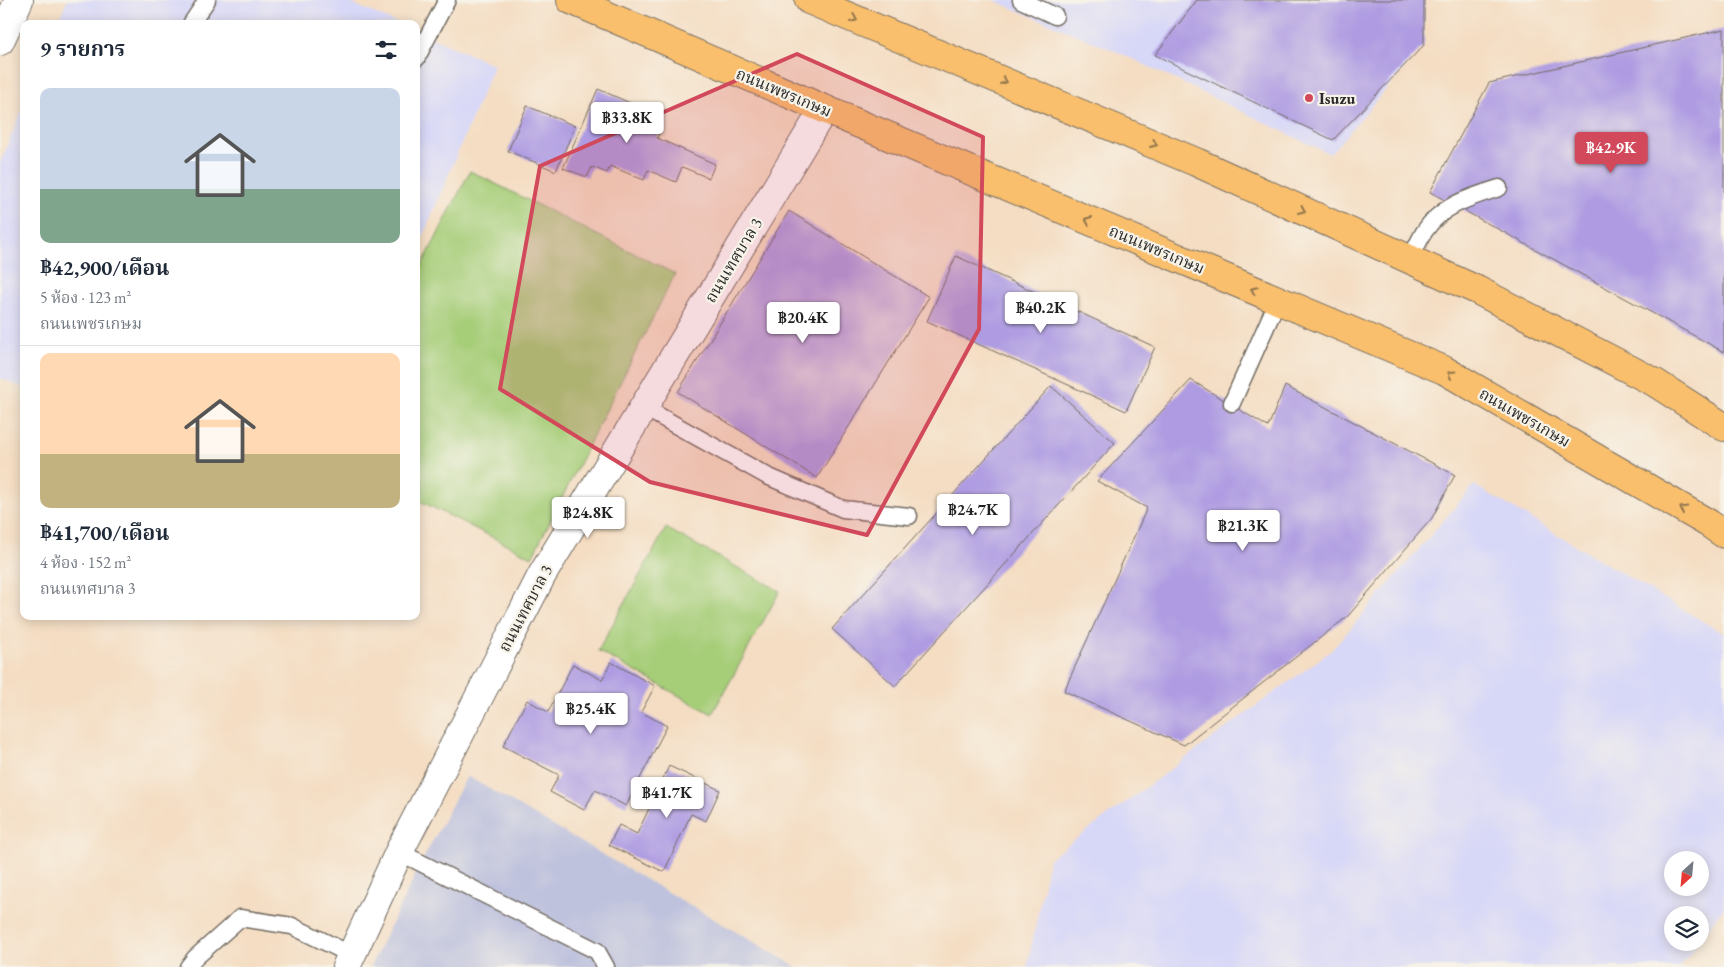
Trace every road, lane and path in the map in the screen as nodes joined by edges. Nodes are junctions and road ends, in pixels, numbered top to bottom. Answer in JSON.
{"nodes":[{"id":1,"x":19,"y":0,"type":"edge"},
{"id":2,"x":207,"y":0,"type":"edge"},
{"id":3,"x":447,"y":0,"type":"edge"},
{"id":4,"x":571,"y":0,"type":"edge"},
{"id":5,"x":809,"y":0,"type":"edge"},
{"id":6,"x":1021,"y":0,"type":"edge"},
{"id":7,"x":1055,"y":16,"type":"dead end"},
{"id":8,"x":194,"y":20,"type":"edge"},
{"id":9,"x":0,"y":41,"type":"edge"},
{"id":10,"x":420,"y":51,"type":"edge"},
{"id":11,"x":824,"y":109,"type":"junction"},
{"id":12,"x":1499,"y":188,"type":"dead end"},
{"id":13,"x":1410,"y":260,"type":"junction"},
{"id":14,"x":1278,"y":300,"type":"junction"},
{"id":15,"x":1232,"y":404,"type":"dead end"},
{"id":16,"x":643,"y":407,"type":"junction"},
{"id":17,"x":1724,"y":427,"type":"edge"},
{"id":18,"x":909,"y":516,"type":"dead end"},
{"id":19,"x":1724,"y":534,"type":"edge"},
{"id":20,"x":399,"y":852,"type":"junction"},
{"id":21,"x":349,"y":961,"type":"edge"},
{"id":22,"x":188,"y":967,"type":"edge"},
{"id":23,"x":606,"y":967,"type":"edge"}],
"edges":[{"from":1,"to":9,"type":"street"},
{"from":2,"to":8,"type":"lane"},
{"from":3,"to":10,"type":"lane"},
{"from":4,"to":11,"type":"highway","name":"ถนนเพชรเกษม"},
{"from":5,"to":13,"type":"highway","one_way":true},
{"from":6,"to":7,"type":"lane"},
{"from":14,"to":11,"type":"highway","name":"ถนนเพชรเกษม","one_way":true},
{"from":11,"to":16,"type":"street","name":"ถนนเทศบาล 3"},
{"from":12,"to":13,"type":"lane"},
{"from":13,"to":17,"type":"highway"},
{"from":14,"to":15,"type":"lane"},
{"from":19,"to":14,"type":"highway","name":"ถนนเพชรเกษม","one_way":true},
{"from":16,"to":18,"type":"lane"},
{"from":16,"to":20,"type":"street","name":"ถนนเทศบาล 3"},
{"from":20,"to":21,"type":"street","name":"ถนนเทศบาล 3"},
{"from":20,"to":23,"type":"lane"},
{"from":21,"to":22,"type":"lane"}]}
